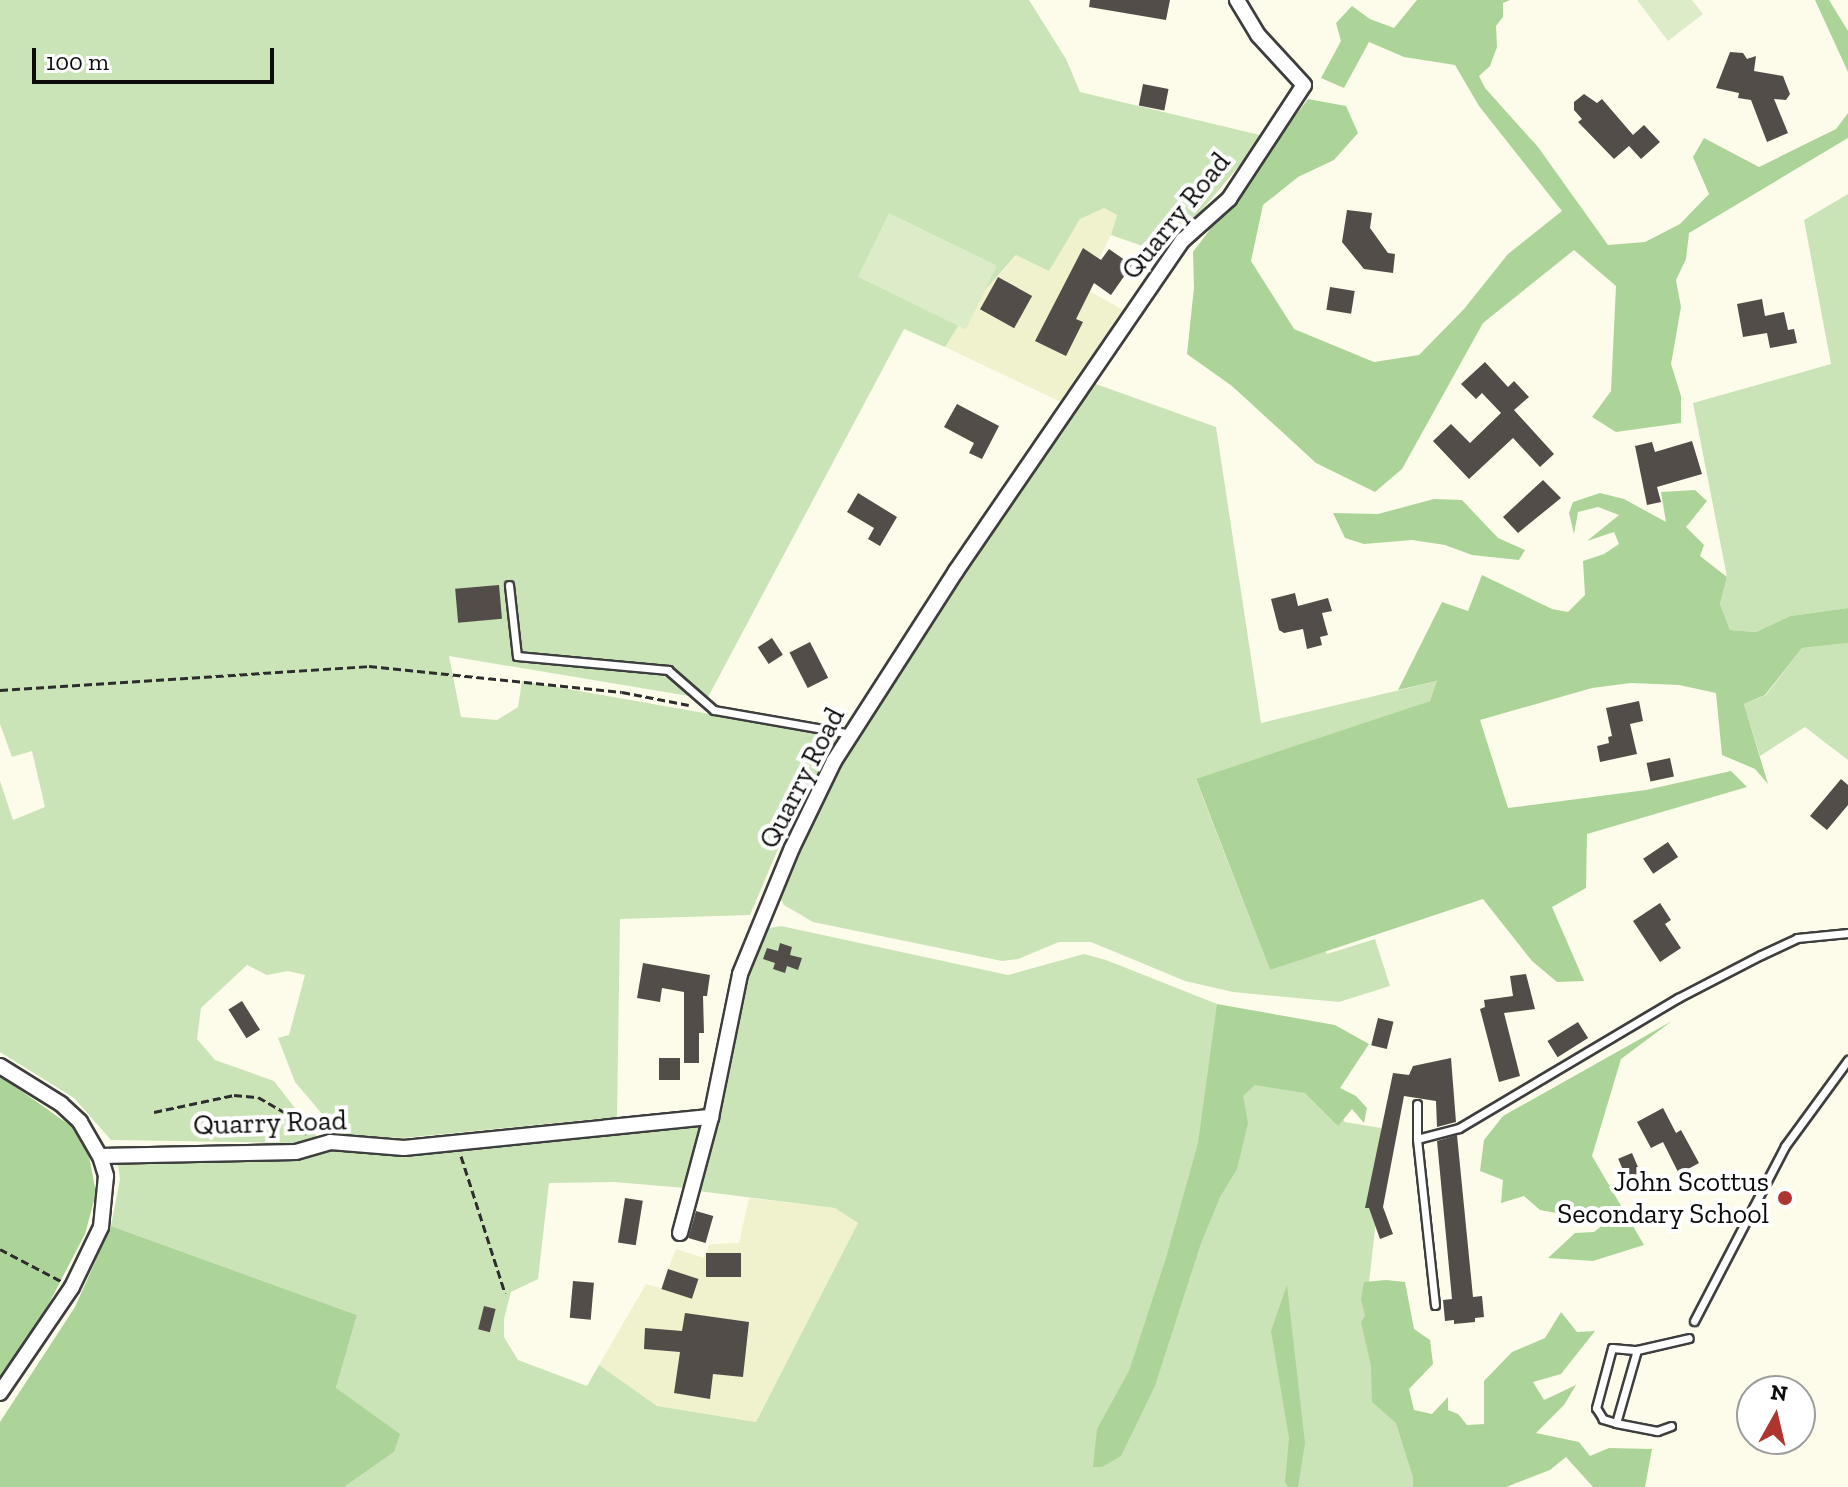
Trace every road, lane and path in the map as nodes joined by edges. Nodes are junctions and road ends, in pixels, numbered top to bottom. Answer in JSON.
{"nodes":[{"id":1,"x":1237,"y":0,"type":"edge"},
{"id":2,"x":509,"y":585,"type":"dead end"},
{"id":3,"x":0,"y":690,"type":"edge"},
{"id":4,"x":714,"y":710,"type":"junction"},
{"id":5,"x":851,"y":734,"type":"junction"},
{"id":6,"x":1848,"y":933,"type":"edge"},
{"id":7,"x":1848,"y":1060,"type":"edge"},
{"id":8,"x":0,"y":1066,"type":"edge"},
{"id":9,"x":1417,"y":1104,"type":"dead end"},
{"id":10,"x":154,"y":1112,"type":"dead end"},
{"id":11,"x":711,"y":1117,"type":"junction"},
{"id":12,"x":1417,"y":1139,"type":"junction"},
{"id":13,"x":455,"y":1141,"type":"junction"},
{"id":14,"x":319,"y":1145,"type":"junction"},
{"id":15,"x":100,"y":1156,"type":"junction"},
{"id":16,"x":680,"y":1233,"type":"dead end"},
{"id":17,"x":0,"y":1250,"type":"edge"},
{"id":18,"x":72,"y":1287,"type":"junction"},
{"id":19,"x":505,"y":1293,"type":"dead end"},
{"id":20,"x":1435,"y":1305,"type":"dead end"},
{"id":21,"x":1694,"y":1321,"type":"dead end"},
{"id":22,"x":1689,"y":1338,"type":"dead end"},
{"id":23,"x":1637,"y":1350,"type":"junction"},
{"id":24,"x":0,"y":1393,"type":"edge"},
{"id":25,"x":1616,"y":1423,"type":"junction"},
{"id":26,"x":1671,"y":1426,"type":"dead end"}],
"edges":[{"from":1,"to":5,"type":"street","name":"Quarry Road"},
{"from":2,"to":4,"type":"lane"},
{"from":3,"to":4,"type":"path"},
{"from":4,"to":5,"type":"lane"},
{"from":5,"to":11,"type":"street","name":"Quarry Road"},
{"from":6,"to":12,"type":"lane"},
{"from":7,"to":21,"type":"lane"},
{"from":8,"to":15,"type":"street"},
{"from":9,"to":12,"type":"lane"},
{"from":10,"to":14,"type":"path"},
{"from":11,"to":13,"type":"street","name":"Quarry Road"},
{"from":11,"to":16,"type":"street"},
{"from":12,"to":20,"type":"lane"},
{"from":13,"to":14,"type":"street","name":"Quarry Road"},
{"from":13,"to":19,"type":"path"},
{"from":14,"to":15,"type":"street","name":"Quarry Road"},
{"from":15,"to":18,"type":"street"},
{"from":17,"to":18,"type":"path"},
{"from":18,"to":24,"type":"street"},
{"from":22,"to":23,"type":"lane"},
{"from":23,"to":25,"type":"lane"},
{"from":23,"to":25,"type":"lane"},
{"from":25,"to":26,"type":"lane"}]}
